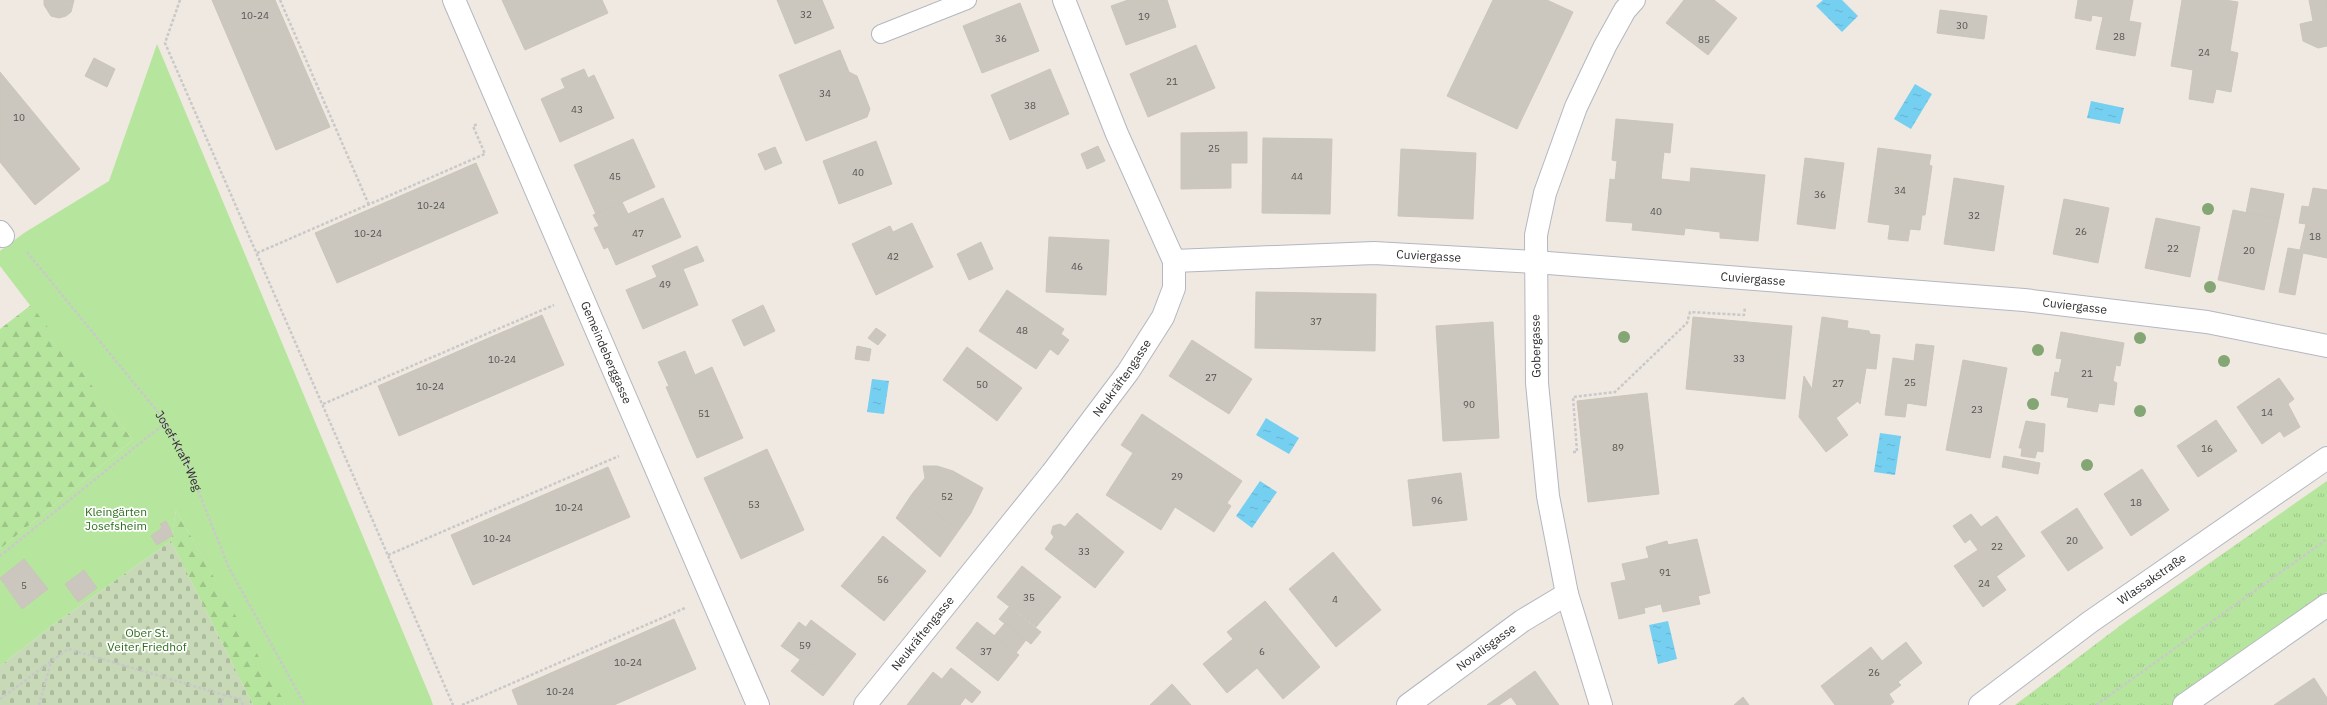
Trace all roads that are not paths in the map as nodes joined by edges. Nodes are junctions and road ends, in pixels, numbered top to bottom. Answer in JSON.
{"nodes":[{"id":1,"x":454,"y":0,"type":"edge"},
{"id":2,"x":967,"y":0,"type":"edge"},
{"id":3,"x":1064,"y":0,"type":"edge"},
{"id":4,"x":1625,"y":3,"type":"edge"},
{"id":5,"x":881,"y":34,"type":"dead end"},
{"id":6,"x":1174,"y":261,"type":"junction"},
{"id":7,"x":1535,"y":262,"type":"junction"},
{"id":8,"x":2327,"y":346,"type":"edge"},
{"id":9,"x":2327,"y":458,"type":"edge"},
{"id":10,"x":1567,"y":594,"type":"junction"},
{"id":11,"x":2327,"y":605,"type":"edge"},
{"id":12,"x":758,"y":705,"type":"edge"},
{"id":13,"x":865,"y":705,"type":"edge"},
{"id":14,"x":1408,"y":705,"type":"edge"},
{"id":15,"x":1601,"y":705,"type":"edge"},
{"id":16,"x":1980,"y":705,"type":"edge"},
{"id":17,"x":2184,"y":705,"type":"edge"}],
"edges":[{"from":1,"to":12,"type":"street","name":"Gemeindeberggasse"},
{"from":2,"to":5,"type":"lane"},
{"from":3,"to":6,"type":"street","name":"Neukräftengasse"},
{"from":4,"to":7,"type":"street","name":"Gobergasse"},
{"from":6,"to":7,"type":"street","name":"Cuviergasse"},
{"from":6,"to":13,"type":"street","name":"Neukräftengasse"},
{"from":7,"to":8,"type":"street","name":"Cuviergasse"},
{"from":7,"to":10,"type":"street","name":"Gobergasse"},
{"from":9,"to":16,"type":"street","name":"Wlassakstraße"},
{"from":10,"to":14,"type":"street","name":"Novalisgasse"},
{"from":10,"to":15,"type":"street","name":"Gobergasse"},
{"from":11,"to":17,"type":"street"}]}
